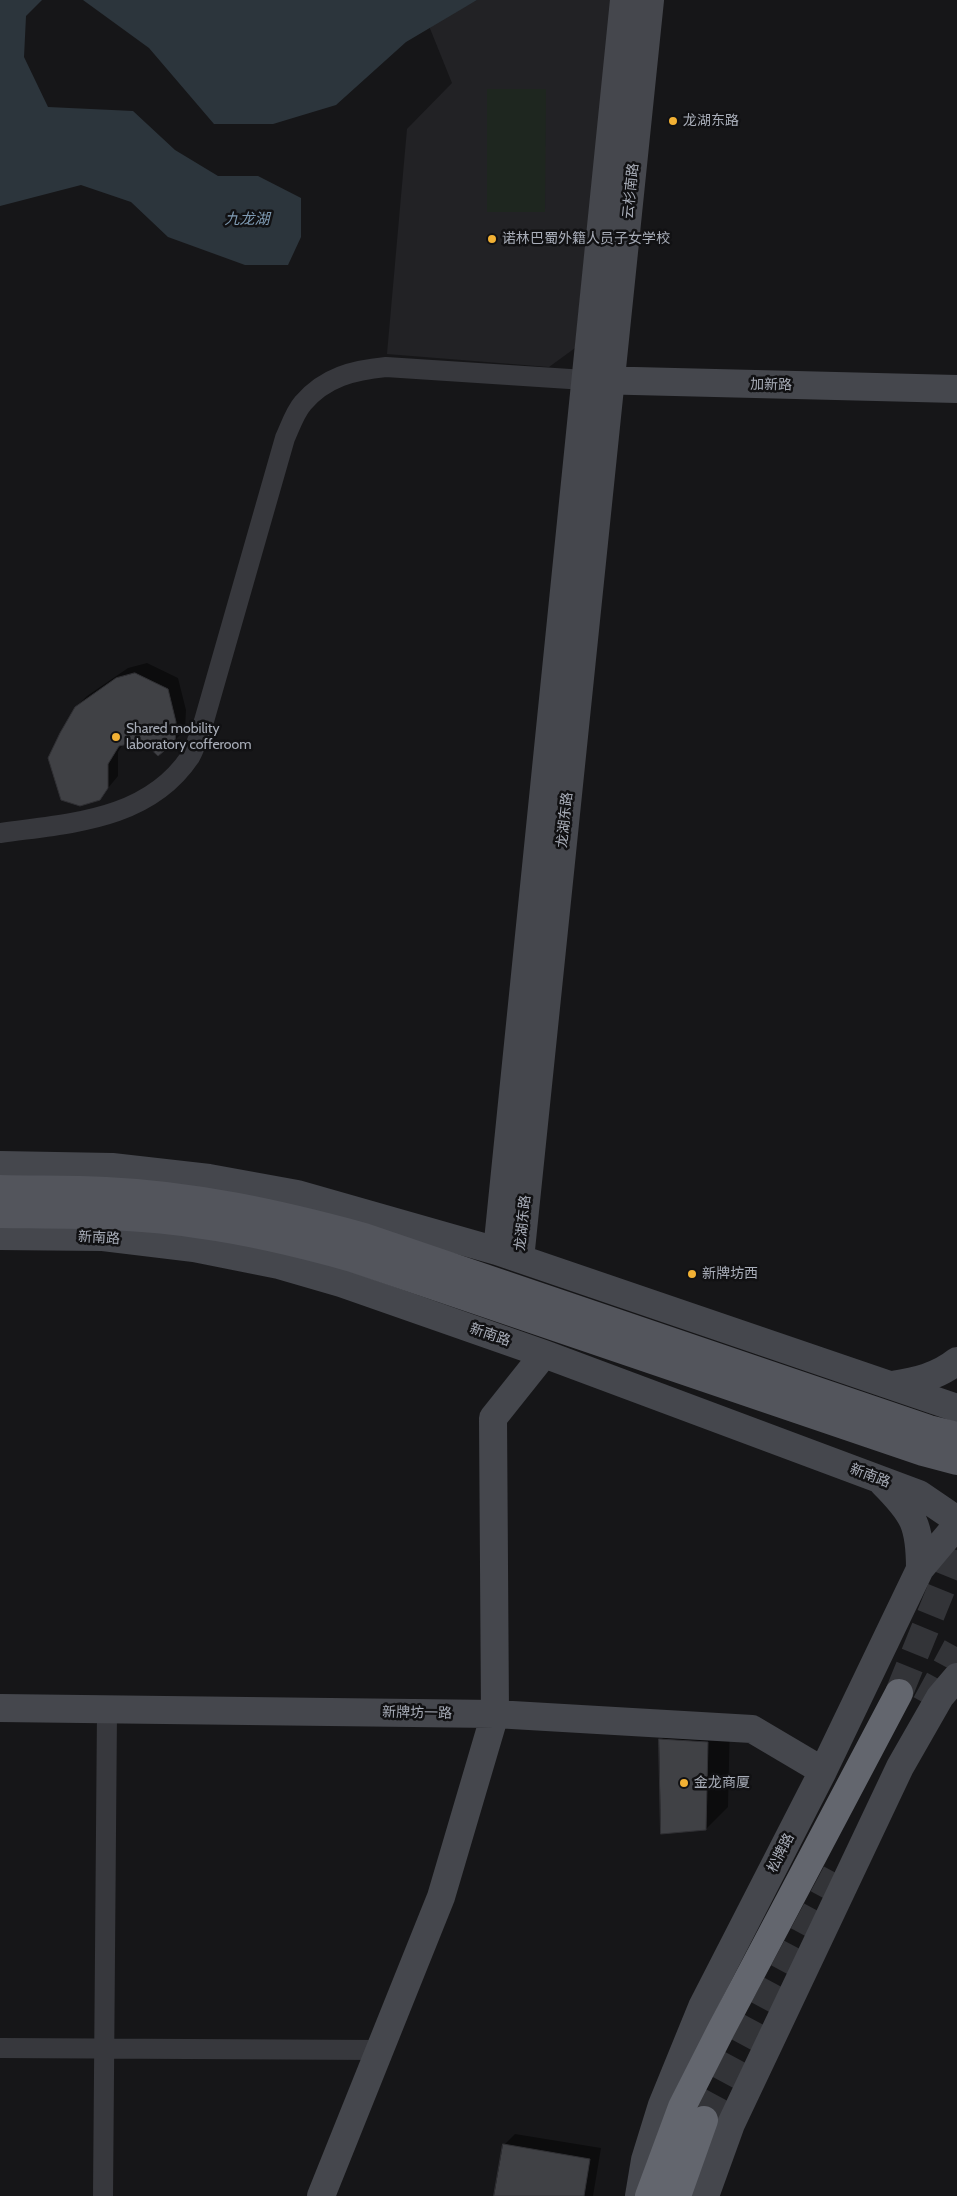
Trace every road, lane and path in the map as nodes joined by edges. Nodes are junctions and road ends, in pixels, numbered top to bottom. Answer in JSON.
{"nodes":[{"id":1,"x":624,"y":0,"type":"edge"},
{"id":2,"x":650,"y":0,"type":"edge"},
{"id":3,"x":586,"y":380,"type":"junction"},
{"id":4,"x":612,"y":382,"type":"junction"},
{"id":5,"x":957,"y":389,"type":"edge"},
{"id":6,"x":0,"y":833,"type":"edge"},
{"id":7,"x":0,"y":1165,"type":"edge"},
{"id":8,"x":0,"y":1189,"type":"edge"},
{"id":9,"x":0,"y":1214,"type":"edge"},
{"id":10,"x":0,"y":1236,"type":"edge"},
{"id":11,"x":508,"y":1255,"type":"junction"},
{"id":12,"x":544,"y":1354,"type":"junction"},
{"id":13,"x":957,"y":1362,"type":"edge"},
{"id":14,"x":890,"y":1386,"type":"junction"},
{"id":15,"x":957,"y":1408,"type":"edge"},
{"id":16,"x":957,"y":1436,"type":"edge"},
{"id":17,"x":923,"y":1452,"type":"junction"},
{"id":18,"x":957,"y":1461,"type":"edge"},
{"id":19,"x":957,"y":1476,"type":"edge"},
{"id":20,"x":880,"y":1480,"type":"junction"},
{"id":21,"x":957,"y":1520,"type":"edge"},
{"id":22,"x":957,"y":1525,"type":"edge"},
{"id":23,"x":920,"y":1569,"type":"junction"},
{"id":24,"x":957,"y":1677,"type":"edge"},
{"id":25,"x":899,"y":1692,"type":"tunnel mouth"},
{"id":26,"x":0,"y":1708,"type":"edge"},
{"id":27,"x":957,"y":1708,"type":"edge"},
{"id":28,"x":107,"y":1710,"type":"junction"},
{"id":29,"x":496,"y":1714,"type":"junction"},
{"id":30,"x":900,"y":1767,"type":"junction"},
{"id":31,"x":823,"y":1771,"type":"junction"},
{"id":32,"x":0,"y":2048,"type":"edge"},
{"id":33,"x":103,"y":2049,"type":"junction"},
{"id":34,"x":378,"y":2050,"type":"junction"},
{"id":35,"x":704,"y":2120,"type":"tunnel mouth"},
{"id":36,"x":103,"y":2196,"type":"edge"},
{"id":37,"x":321,"y":2196,"type":"edge"},
{"id":38,"x":639,"y":2196,"type":"edge"},
{"id":39,"x":648,"y":2196,"type":"edge"},
{"id":40,"x":676,"y":2196,"type":"edge"},
{"id":41,"x":705,"y":2196,"type":"edge"}],
"edges":[{"from":1,"to":3,"type":"main road","name":"云杉南路"},
{"from":2,"to":4,"type":"main road","name":"云杉南路"},
{"from":3,"to":4,"type":"main road","name":"加新路"},
{"from":3,"to":6,"type":"street"},
{"from":3,"to":11,"type":"main road","name":"龙湖东路"},
{"from":4,"to":5,"type":"main road","name":"加新路"},
{"from":4,"to":11,"type":"main road","name":"龙湖东路"},
{"from":7,"to":11,"type":"main road"},
{"from":8,"to":16,"type":"main road"},
{"from":9,"to":17,"type":"main road","name":"新南路"},
{"from":10,"to":12,"type":"main road","name":"新南路"},
{"from":11,"to":14,"type":"main road"},
{"from":12,"to":20,"type":"main road","name":"新南路"},
{"from":12,"to":29,"type":"main road"},
{"from":13,"to":14,"type":"main road"},
{"from":14,"to":15,"type":"main road"},
{"from":17,"to":18,"type":"main road","name":"新南路"},
{"from":17,"to":19,"type":"main road"},
{"from":20,"to":21,"type":"main road","name":"新南路"},
{"from":20,"to":23,"type":"main road"},
{"from":22,"to":23,"type":"main road","name":"松牌路"},
{"from":23,"to":31,"type":"main road","name":"松牌路"},
{"from":24,"to":30,"type":"main road"},
{"from":25,"to":39,"type":"highway"},
{"from":26,"to":28,"type":"main road","name":"新牌坊一路"},
{"from":27,"to":30,"type":"main road"},
{"from":28,"to":29,"type":"main road","name":"新牌坊一路"},
{"from":28,"to":33,"type":"street"},
{"from":29,"to":31,"type":"main road","name":"新牌坊一路"},
{"from":29,"to":34,"type":"main road"},
{"from":30,"to":41,"type":"main road"},
{"from":31,"to":38,"type":"main road","name":"松牌路"},
{"from":32,"to":33,"type":"street"},
{"from":33,"to":34,"type":"street"},
{"from":33,"to":36,"type":"street"},
{"from":34,"to":37,"type":"main road"},
{"from":35,"to":40,"type":"highway"}]}
